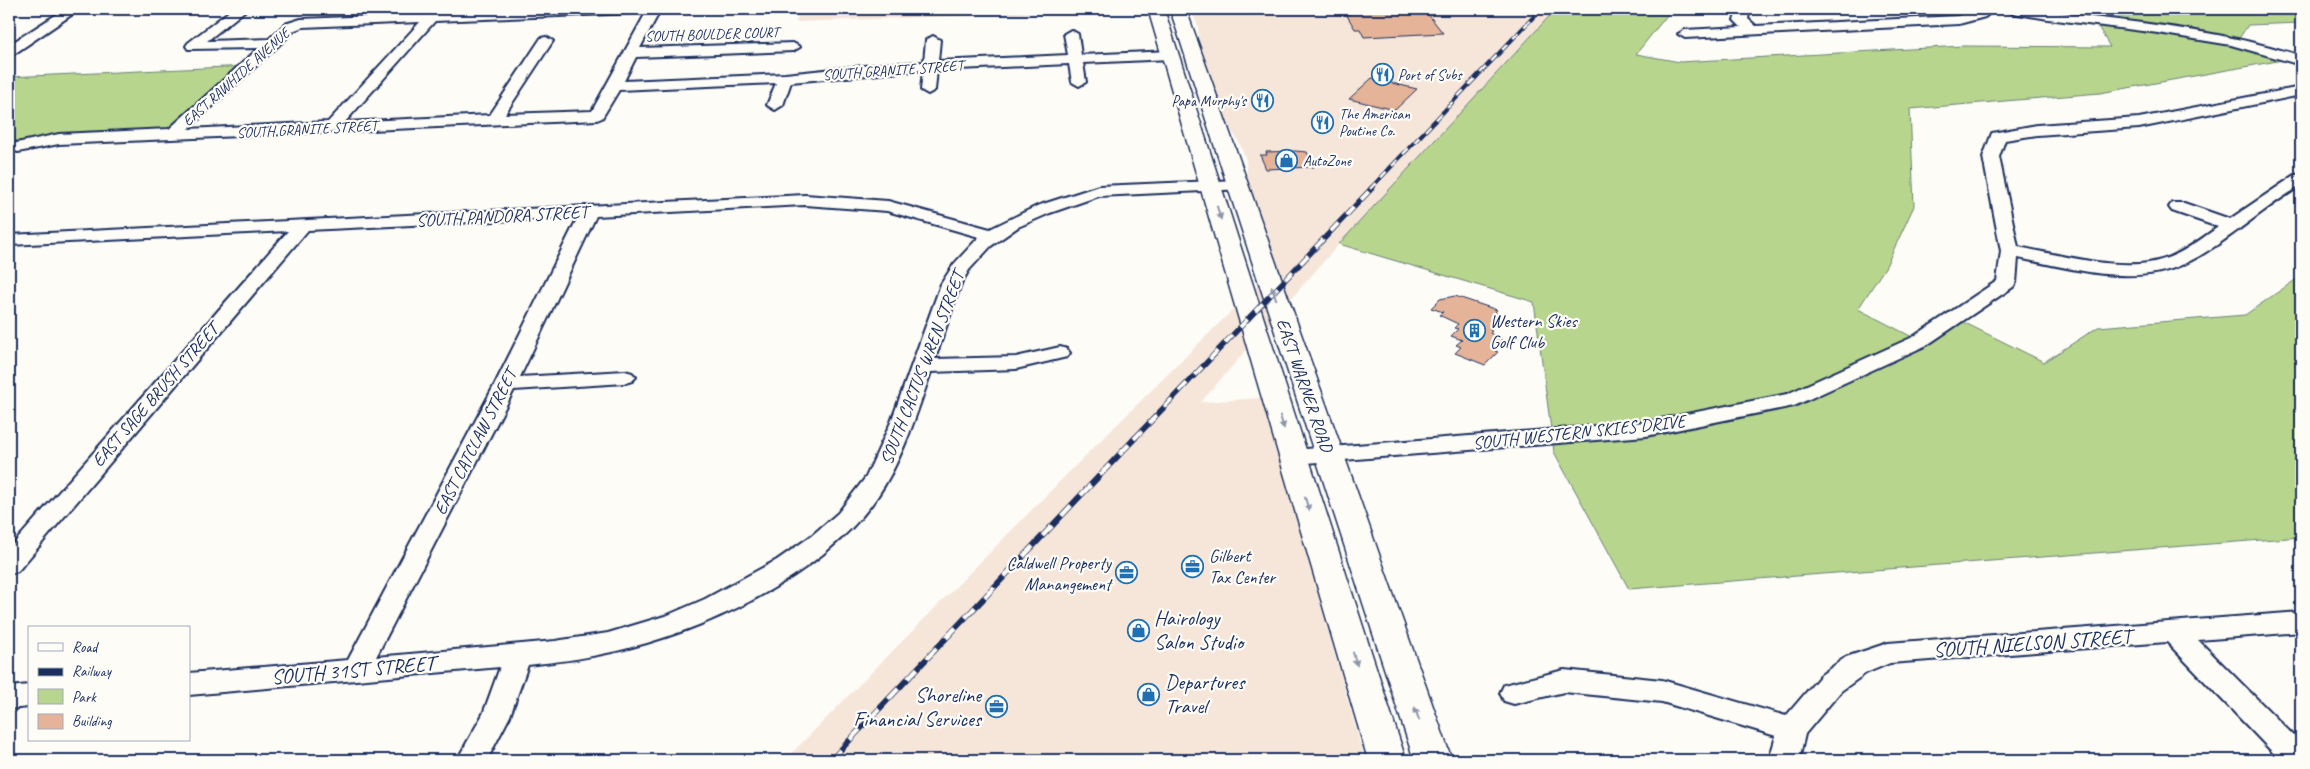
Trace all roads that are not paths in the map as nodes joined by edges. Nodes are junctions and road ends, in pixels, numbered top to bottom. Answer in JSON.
{"nodes":[{"id":1,"x":73,"y":9,"type":"edge"},
{"id":2,"x":240,"y":9,"type":"edge"},
{"id":3,"x":374,"y":9,"type":"edge"},
{"id":4,"x":634,"y":9,"type":"edge"},
{"id":5,"x":654,"y":9,"type":"edge"},
{"id":6,"x":1156,"y":9,"type":"edge"},
{"id":7,"x":1178,"y":9,"type":"edge"},
{"id":8,"x":1744,"y":9,"type":"edge"},
{"id":9,"x":1988,"y":9,"type":"edge"},
{"id":10,"x":2012,"y":9,"type":"edge"},
{"id":11,"x":504,"y":11,"type":"edge"},
{"id":12,"x":432,"y":17,"type":"junction"},
{"id":13,"x":364,"y":19,"type":"junction"},
{"id":14,"x":1753,"y":32,"type":"junction"},
{"id":15,"x":1071,"y":34,"type":"dead end"},
{"id":16,"x":1685,"y":34,"type":"dead end"},
{"id":17,"x":933,"y":40,"type":"dead end"},
{"id":18,"x":546,"y":41,"type":"dead end"},
{"id":19,"x":274,"y":43,"type":"junction"},
{"id":20,"x":793,"y":47,"type":"dead end"},
{"id":21,"x":2301,"y":50,"type":"edge"},
{"id":22,"x":9,"y":51,"type":"edge"},
{"id":23,"x":632,"y":53,"type":"junction"},
{"id":24,"x":2285,"y":54,"type":"junction"},
{"id":25,"x":1171,"y":55,"type":"junction"},
{"id":26,"x":1074,"y":60,"type":"junction"},
{"id":27,"x":2301,"y":61,"type":"edge"},
{"id":28,"x":931,"y":65,"type":"junction"},
{"id":29,"x":785,"y":78,"type":"junction"},
{"id":30,"x":1079,"y":82,"type":"dead end"},
{"id":31,"x":614,"y":86,"type":"junction"},
{"id":32,"x":928,"y":90,"type":"dead end"},
{"id":33,"x":1204,"y":90,"type":"junction"},
{"id":34,"x":2301,"y":91,"type":"edge"},
{"id":35,"x":776,"y":105,"type":"dead end"},
{"id":36,"x":494,"y":120,"type":"junction"},
{"id":37,"x":331,"y":128,"type":"junction"},
{"id":38,"x":1219,"y":132,"type":"junction"},
{"id":39,"x":1194,"y":133,"type":"junction"},
{"id":40,"x":172,"y":135,"type":"junction"},
{"id":41,"x":18,"y":147,"type":"dead end"},
{"id":42,"x":2301,"y":179,"type":"edge"},
{"id":43,"x":1224,"y":186,"type":"junction"},
{"id":44,"x":2178,"y":207,"type":"dead end"},
{"id":45,"x":590,"y":211,"type":"junction"},
{"id":46,"x":2230,"y":225,"type":"junction"},
{"id":47,"x":302,"y":226,"type":"junction"},
{"id":48,"x":991,"y":235,"type":"junction"},
{"id":49,"x":9,"y":240,"type":"edge"},
{"id":50,"x":2010,"y":251,"type":"junction"},
{"id":51,"x":1060,"y":353,"type":"dead end"},
{"id":52,"x":922,"y":366,"type":"junction"},
{"id":53,"x":626,"y":377,"type":"dead end"},
{"id":54,"x":506,"y":384,"type":"junction"},
{"id":55,"x":1328,"y":455,"type":"junction"},
{"id":56,"x":1293,"y":457,"type":"junction"},
{"id":57,"x":9,"y":565,"type":"edge"},
{"id":58,"x":2301,"y":622,"type":"edge"},
{"id":59,"x":2174,"y":632,"type":"junction"},
{"id":60,"x":518,"y":655,"type":"junction"},
{"id":61,"x":356,"y":670,"type":"junction"},
{"id":62,"x":190,"y":684,"type":"edge"},
{"id":63,"x":1514,"y":693,"type":"dead end"},
{"id":64,"x":28,"y":696,"type":"edge"},
{"id":65,"x":9,"y":698,"type":"edge"},
{"id":66,"x":1792,"y":730,"type":"junction"},
{"id":67,"x":472,"y":760,"type":"edge"},
{"id":68,"x":1387,"y":760,"type":"edge"},
{"id":69,"x":1433,"y":760,"type":"edge"},
{"id":70,"x":1784,"y":760,"type":"edge"},
{"id":71,"x":2299,"y":760,"type":"edge"}],
"edges":[{"from":1,"to":22,"type":"street"},
{"from":2,"to":19,"type":"street"},
{"from":3,"to":13,"type":"street"},
{"from":4,"to":11,"type":"street"},
{"from":5,"to":23,"type":"street"},
{"from":6,"to":25,"type":"main road","name":"EAST WARNER ROAD"},
{"from":7,"to":33,"type":"main road","name":"EAST WARNER ROAD"},
{"from":8,"to":14,"type":"street"},
{"from":9,"to":14,"type":"street"},
{"from":10,"to":24,"type":"street"},
{"from":11,"to":12,"type":"street"},
{"from":12,"to":13,"type":"street"},
{"from":12,"to":37,"type":"street"},
{"from":13,"to":19,"type":"street","name":"EAST RAWHIDE AVENUE"},
{"from":14,"to":16,"type":"street"},
{"from":15,"to":26,"type":"street"},
{"from":17,"to":28,"type":"street"},
{"from":18,"to":36,"type":"street"},
{"from":19,"to":40,"type":"street","name":"EAST RAWHIDE AVENUE"},
{"from":20,"to":23,"type":"street","name":"SOUTH BOULDER COURT"},
{"from":21,"to":24,"type":"street"},
{"from":23,"to":31,"type":"street"},
{"from":24,"to":27,"type":"street"},
{"from":25,"to":26,"type":"street","name":"SOUTH GRANITE STREET"},
{"from":25,"to":33,"type":"main road"},
{"from":25,"to":39,"type":"main road","name":"EAST WARNER ROAD"},
{"from":26,"to":28,"type":"street","name":"SOUTH GRANITE STREET"},
{"from":26,"to":30,"type":"street"},
{"from":28,"to":29,"type":"street","name":"SOUTH GRANITE STREET"},
{"from":28,"to":32,"type":"street"},
{"from":29,"to":31,"type":"street","name":"SOUTH GRANITE STREET"},
{"from":29,"to":35,"type":"street"},
{"from":31,"to":36,"type":"street","name":"SOUTH GRANITE STREET"},
{"from":33,"to":38,"type":"main road","name":"EAST WARNER ROAD"},
{"from":34,"to":50,"type":"street","name":"SOUTH WESTERN SKIES DRIVE"},
{"from":36,"to":37,"type":"street","name":"SOUTH GRANITE STREET"},
{"from":37,"to":40,"type":"street","name":"SOUTH GRANITE STREET"},
{"from":38,"to":39,"type":"main road"},
{"from":38,"to":43,"type":"main road","name":"EAST WARNER ROAD"},
{"from":39,"to":43,"type":"main road","name":"EAST WARNER ROAD"},
{"from":40,"to":41,"type":"street","name":"SOUTH GRANITE STREET"},
{"from":42,"to":46,"type":"street"},
{"from":43,"to":48,"type":"street","name":"SOUTH CACTUS WREN STREET"},
{"from":55,"to":43,"type":"main road","name":"EAST WARNER ROAD","one_way":true},
{"from":43,"to":56,"type":"main road","name":"EAST WARNER ROAD","one_way":true},
{"from":44,"to":46,"type":"street"},
{"from":45,"to":47,"type":"street","name":"SOUTH PANDORA STREET"},
{"from":45,"to":48,"type":"street","name":"SOUTH PANDORA STREET"},
{"from":45,"to":54,"type":"street","name":"EAST CATCLAW STREET"},
{"from":46,"to":50,"type":"street"},
{"from":47,"to":49,"type":"street","name":"SOUTH PANDORA STREET"},
{"from":47,"to":57,"type":"street","name":"EAST SAGE BRUSH STREET"},
{"from":48,"to":52,"type":"street","name":"SOUTH CACTUS WREN STREET"},
{"from":50,"to":55,"type":"street","name":"SOUTH WESTERN SKIES DRIVE"},
{"from":51,"to":52,"type":"street"},
{"from":52,"to":60,"type":"street","name":"SOUTH CACTUS WREN STREET"},
{"from":53,"to":54,"type":"street"},
{"from":54,"to":61,"type":"street","name":"EAST CATCLAW STREET"},
{"from":55,"to":56,"type":"street","name":"SOUTH WESTERN SKIES DRIVE"},
{"from":69,"to":55,"type":"main road","name":"EAST WARNER ROAD","one_way":true},
{"from":56,"to":68,"type":"main road","name":"EAST WARNER ROAD","one_way":true},
{"from":58,"to":59,"type":"street","name":"SOUTH NIELSON STREET"},
{"from":59,"to":66,"type":"street","name":"SOUTH NIELSON STREET"},
{"from":59,"to":71,"type":"street"},
{"from":60,"to":61,"type":"street","name":"SOUTH 31ST STREET"},
{"from":60,"to":67,"type":"street"},
{"from":61,"to":62,"type":"street","name":"SOUTH 31ST STREET"},
{"from":63,"to":66,"type":"street"},
{"from":64,"to":65,"type":"street"},
{"from":66,"to":70,"type":"street"}]}
